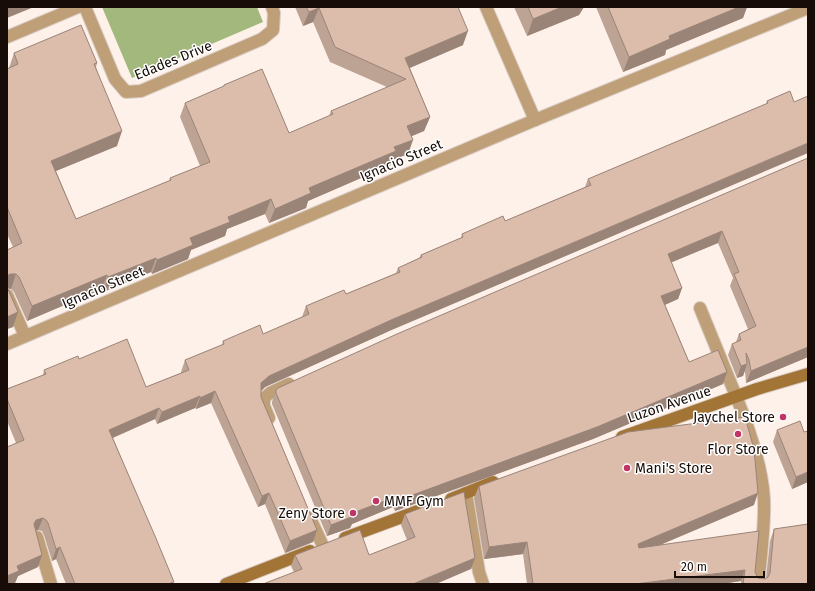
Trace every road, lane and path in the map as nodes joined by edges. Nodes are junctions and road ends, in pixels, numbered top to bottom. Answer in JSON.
{"nodes":[{"id":1,"x":78,"y":7,"type":"edge"},
{"id":2,"x":85,"y":7,"type":"edge"},
{"id":3,"x":272,"y":7,"type":"edge"},
{"id":4,"x":486,"y":7,"type":"edge"},
{"id":5,"x":808,"y":8,"type":"edge"},
{"id":6,"x":7,"y":37,"type":"edge"},
{"id":7,"x":534,"y":120,"type":"junction"},
{"id":8,"x":7,"y":295,"type":"edge"},
{"id":9,"x":700,"y":308,"type":"dead end"},
{"id":10,"x":25,"y":336,"type":"junction"},
{"id":11,"x":7,"y":344,"type":"edge"},
{"id":12,"x":808,"y":374,"type":"edge"},
{"id":13,"x":298,"y":380,"type":"edge"},
{"id":14,"x":736,"y":396,"type":"junction"},
{"id":15,"x":273,"y":427,"type":"edge"},
{"id":16,"x":611,"y":440,"type":"edge"},
{"id":17,"x":507,"y":477,"type":"edge"},
{"id":18,"x":466,"y":494,"type":"junction"},
{"id":19,"x":306,"y":507,"type":"edge"},
{"id":20,"x":37,"y":537,"type":"edge"},
{"id":21,"x":330,"y":543,"type":"junction"},
{"id":22,"x":51,"y":584,"type":"edge"},
{"id":23,"x":226,"y":584,"type":"edge"},
{"id":24,"x":483,"y":584,"type":"edge"},
{"id":25,"x":758,"y":584,"type":"edge"}],
"edges":[{"from":1,"to":6,"type":"street"},
{"from":2,"to":3,"type":"street","name":"Edades Drive"},
{"from":4,"to":7,"type":"street"},
{"from":5,"to":7,"type":"street","name":"Ignacio Street"},
{"from":7,"to":10,"type":"street","name":"Ignacio Street"},
{"from":8,"to":10,"type":"street"},
{"from":9,"to":14,"type":"street"},
{"from":10,"to":11,"type":"street","name":"Ignacio Street"},
{"from":12,"to":14,"type":"main road","name":"Luzon Avenue"},
{"from":13,"to":15,"type":"street"},
{"from":14,"to":16,"type":"main road","name":"Luzon Avenue"},
{"from":14,"to":25,"type":"street"},
{"from":17,"to":18,"type":"main road"},
{"from":18,"to":21,"type":"main road"},
{"from":18,"to":24,"type":"street"},
{"from":19,"to":21,"type":"street"},
{"from":20,"to":22,"type":"street"},
{"from":21,"to":23,"type":"main road"}]}
